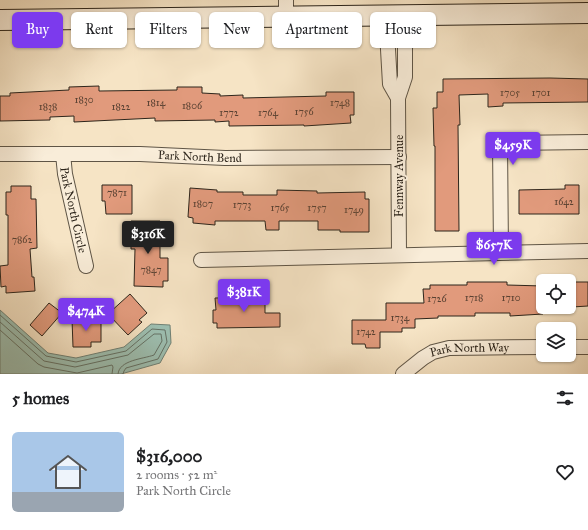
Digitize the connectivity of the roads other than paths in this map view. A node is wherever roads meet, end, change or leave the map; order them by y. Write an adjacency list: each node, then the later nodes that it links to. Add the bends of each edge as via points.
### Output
1 (286, 8): 3 (main road); 5 (main road)
2 (588, 13): 4 (main road)
3 (370, 14)
4 (436, 15)
5 (0, 20)
6 (401, 48): 10 (street, Fennway Avenue, via 405,77 398,98)
7 (588, 142): 12 (street, via 500,143)
8 (0, 154): 9 (street, Park North Bend)
9 (63, 154): 10 (street, Park North Bend, via 224,158); 15 (street, Park North Circle, via 65,174)
10 (399, 157): 13 (street, Fennway Avenue)
11 (588, 251): 12 (street)
12 (501, 252): 13 (street)
13 (399, 255): 14 (street)
14 (200, 260)
15 (86, 266)
16 (536, 347): 19 (street, Park North Way, via 449,348 433,352)
17 (576, 347): 18 (street)
18 (588, 347)
19 (403, 374)

